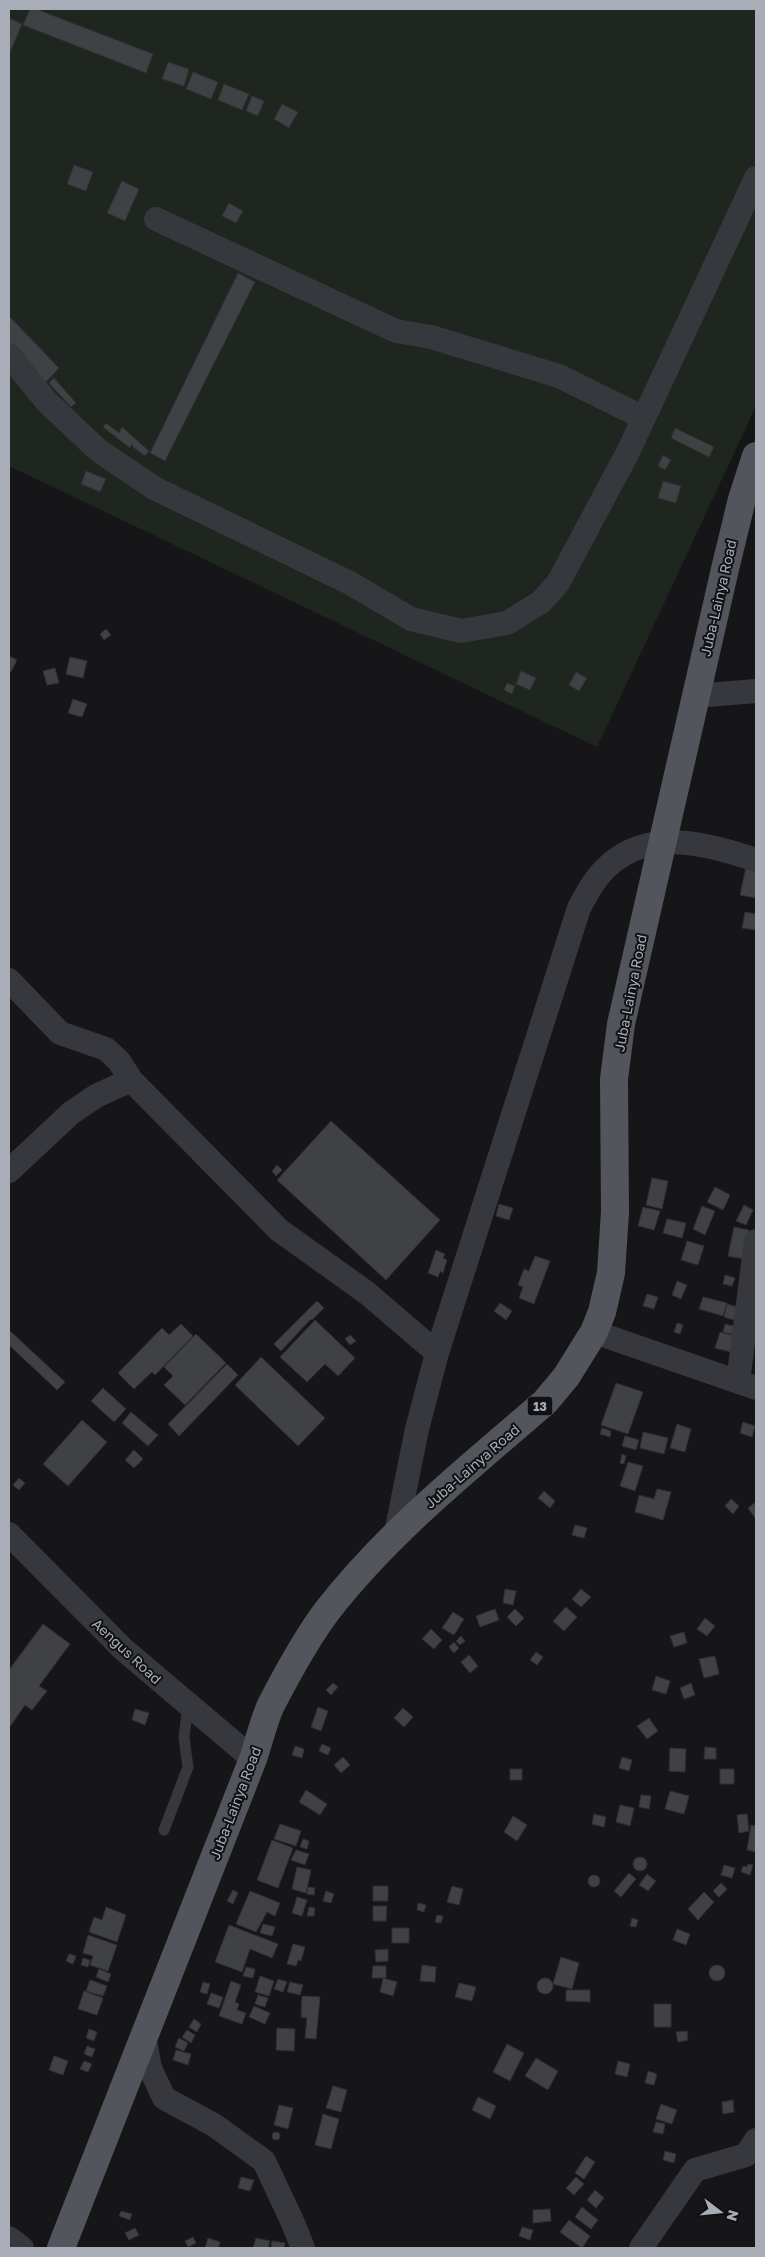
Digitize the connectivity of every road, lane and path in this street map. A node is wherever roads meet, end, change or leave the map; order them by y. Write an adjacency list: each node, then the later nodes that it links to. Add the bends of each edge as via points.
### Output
1 (756, 178): 4 (street)
2 (156, 219): 4 (street, via 396,331 431,337 559,376)
3 (9, 355): 4 (street, via 47,402 98,450 154,488 350,583 411,619 461,631 507,623 541,602 558,583)
4 (644, 418)
5 (756, 456): 7 (main road, Juba-Lainya Road / 13, via 740,508)
6 (756, 691): 7 (street)
7 (695, 696): 8 (main road, Juba-Lainya Road / 13)
8 (661, 843): 9 (street, via 694,843); 14 (main road, Juba-Lainya Road / 13, via 620,1024 614,1079 615,1212 611,1273); 15 (street, via 620,856 591,886 580,908)
9 (756, 860)
10 (9, 980): 11 (street, via 60,1033 106,1049 119,1061)
11 (131, 1080): 12 (street, via 96,1096 71,1113); 15 (street, via 279,1230 366,1293)
12 (9, 1171)
13 (756, 1241): 16 (street)
14 (594, 1332): 16 (street); 18 (main road, Juba-Lainya Road / 13, via 566,1377 545,1402)
15 (437, 1353): 18 (street)
16 (747, 1385)
17 (9, 1534): 19 (street, Aengus Road, via 123,1649)
18 (396, 1534): 20 (main road, Juba-Lainya Road / 13, via 326,1612 271,1707)
19 (188, 1704): 20 (street, Aengus Road); 21 (lane, via 184,1738 188,1767)
20 (254, 1759): 22 (main road, Juba-Lainya Road / 13)
21 (164, 1830)
22 (144, 2036): 26 (main road, Juba-Lainya Road / 13); 27 (street, via 150,2068 164,2098 214,2125 264,2161)
23 (756, 2140): 28 (street, via 746,2155 695,2170)
24 (9, 2238): 25 (street)
25 (22, 2248)
26 (61, 2248)
27 (303, 2248)
28 (641, 2248)

